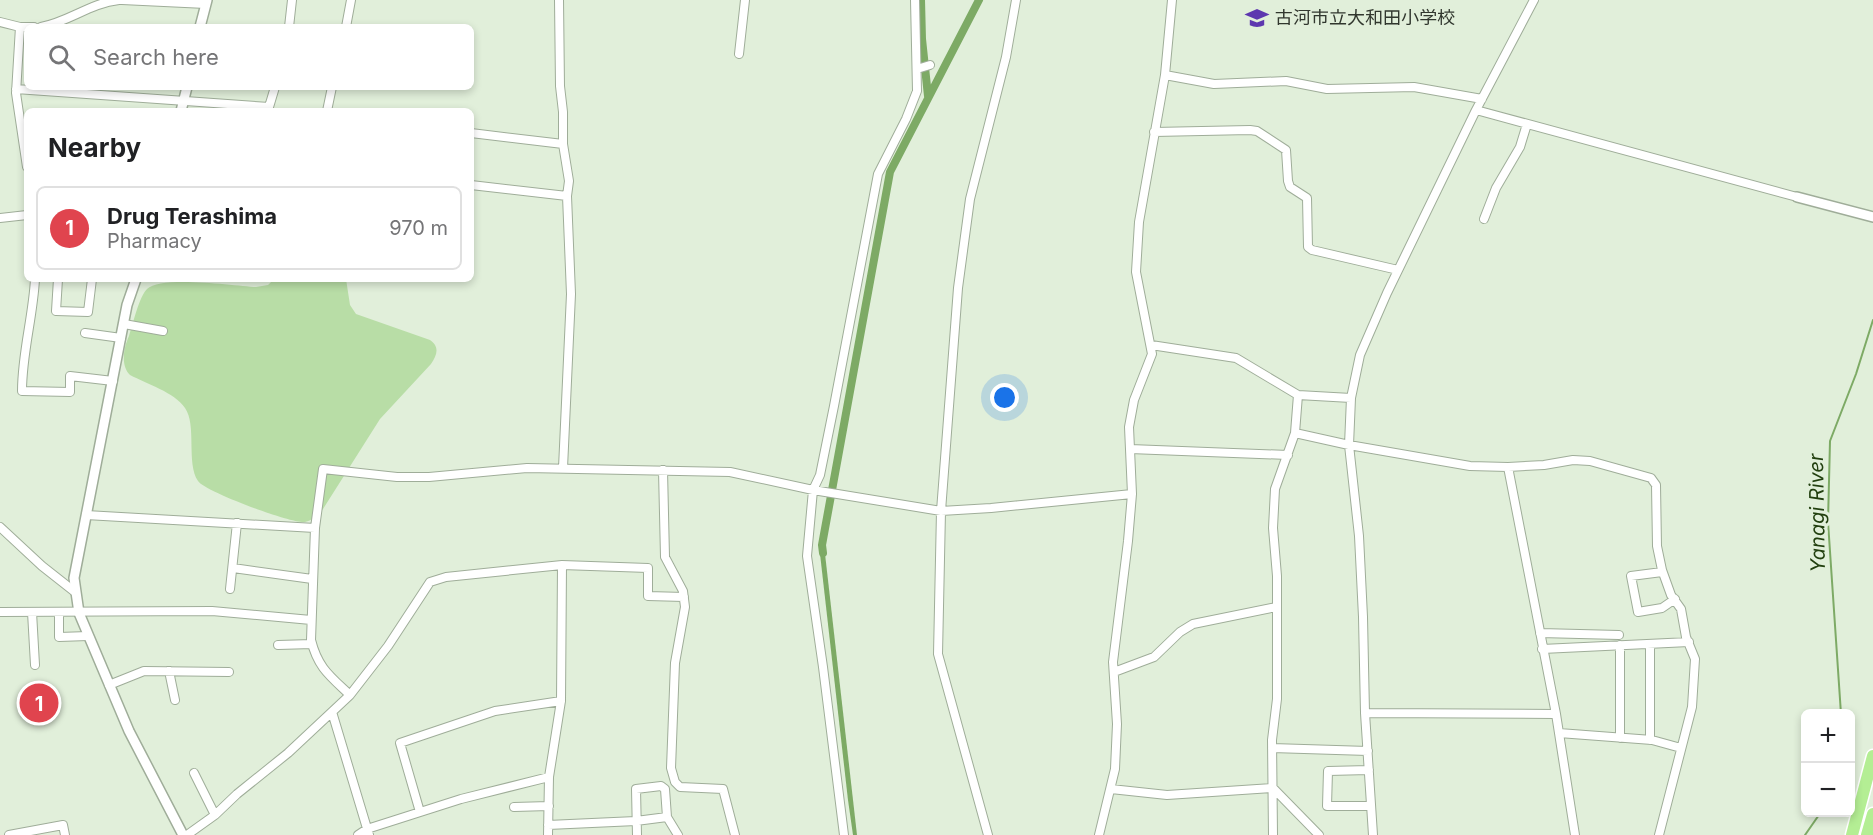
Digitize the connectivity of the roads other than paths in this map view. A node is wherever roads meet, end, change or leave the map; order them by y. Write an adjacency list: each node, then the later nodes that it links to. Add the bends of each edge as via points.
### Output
1 (121, 0): 10 (street); 12 (street, via 96,4)
2 (292, 0): 14 (street)
3 (351, 0): 15 (street)
4 (559, 0): 39 (street)
5 (745, 0): 18 (street)
6 (915, 0): 20 (street)
7 (1016, 0): 70 (street, via 1006,57 970,199 958,288)
8 (1172, 0): 21 (street)
9 (1534, 0): 28 (street)
10 (206, 2): 13 (street)
11 (0, 22): 16 (street)
12 (52, 24)
13 (201, 24)
14 (289, 24)
15 (347, 24)
16 (20, 27): 17 (street); 22 (street)
17 (24, 27)
18 (739, 54)
19 (930, 65): 20 (street)
20 (917, 69): 68 (street, via 917,91 878,174 820,475)
21 (1165, 75): 28 (street, via 1214,84 1286,81 1326,89 1414,87); 37 (street)
22 (16, 89): 23 (street); 40 (street)
23 (24, 90)
24 (30, 90): 29 (street)
25 (186, 90): 29 (street)
26 (274, 90): 33 (street)
27 (331, 90): 34 (street)
28 (1482, 99): 35 (street)
29 (184, 101): 30 (street); 31 (street)
30 (220, 107): 32 (street)
31 (182, 108)
32 (246, 108)
33 (272, 108)
34 (328, 108)
35 (1476, 110): 36 (street); 48 (street)
36 (1527, 124): 43 (street); 47 (street, via 1520,147 1496,188)
37 (1154, 132): 48 (street, via 1257,131 1286,150 1290,187 1307,198 1308,247); 57 (street, via 1139,222 1136,272)
38 (474, 133): 39 (street)
39 (563, 144): 42 (street, via 569,181)
40 (24, 146)
41 (474, 185): 42 (street)
42 (567, 196): 66 (street, via 571,294)
43 (1797, 197): 45 (street)
44 (24, 215): 46 (street)
45 (1873, 217)
46 (0, 218)
47 (1484, 219)
48 (1398, 270): 60 (street, via 1360,355)
49 (35, 282): 58 (street, via 22,391 70,392 70,376)
50 (58, 282): 51 (street, via 56,311 88,312)
51 (92, 282)
52 (135, 282): 53 (street)
53 (124, 324): 54 (street); 56 (street)
54 (163, 331)
55 (85, 333): 56 (street)
56 (121, 338): 58 (street)
57 (1151, 345): 59 (street, via 1236,358); 63 (street, via 1151,360 1134,400)
58 (113, 381): 71 (street)
59 (1298, 395): 60 (street); 61 (street)
60 (1351, 398): 62 (street)
61 (1295, 434): 62 (street); 64 (street)
62 (1349, 445): 65 (street, via 1470,466); 107 (street, via 1359,536)
63 (1130, 449): 64 (street); 69 (street)
64 (1288, 455): 83 (street, via 1275,489)
65 (1508, 467): 77 (street, via 1581,459 1651,478 1656,485 1657,546); 89 (street)
66 (563, 468): 67 (street); 74 (street, via 429,477 323,469)
67 (663, 471): 68 (street, via 730,472); 81 (street, via 665,557)
68 (813, 490): 70 (street); 139 (street, via 807,556)
69 (1132, 494): 70 (street); 101 (street)
70 (941, 511): 140 (street, via 938,654)
71 (86, 515): 72 (street); 80 (street)
72 (237, 523): 74 (street); 76 (street)
73 (0, 527): 80 (street)
74 (315, 528): 78 (street)
75 (562, 565): 81 (street, via 648,568 648,596); 103 (street, via 430,582); 105 (street)
76 (233, 568): 78 (street); 79 (street)
77 (1662, 572): 82 (street); 82 (street, via 1631,576 1638,612 1662,608)
78 (312, 579): 88 (street)
79 (230, 589)
80 (75, 592): 87 (street)
81 (684, 597): 138 (street, via 675,663 671,768 680,787 723,789)
82 (1675, 599): 92 (street)
83 (1276, 606): 101 (street, via 1193,624 1154,657); 112 (street)
84 (0, 612): 85 (street)
85 (32, 612): 86 (street); 98 (street)
86 (59, 612): 87 (street); 91 (street, via 59,637)
87 (79, 613): 88 (street, via 212,611); 91 (street)
88 (310, 620): 93 (street)
89 (1539, 633): 90 (street); 97 (street)
90 (1619, 634)
91 (88, 636): 102 (street)
92 (1689, 642): 94 (street); 113 (street, via 1695,659 1692,707)
93 (312, 644): 95 (street); 103 (street, via 324,670)
94 (1650, 644): 96 (street); 111 (street)
95 (278, 645)
96 (1620, 645): 97 (street); 110 (street)
97 (1542, 649): 108 (street)
98 (35, 665)
99 (169, 671): 100 (street); 102 (street, via 144,671); 104 (street)
100 (229, 672)
101 (1114, 672): 120 (street, via 1117,724)
102 (109, 685): 133 (street, via 147,767)
103 (350, 695): 106 (street)
104 (175, 700)
105 (561, 701): 118 (street); 124 (street, via 495,711 400,743)
106 (332, 712): 126 (street); 130 (street)
107 (1365, 713): 108 (street); 114 (street)
108 (1556, 714): 109 (street)
109 (1559, 733): 110 (street); 145 (street)
110 (1620, 738): 111 (street)
111 (1650, 740): 113 (street)
112 (1272, 748): 114 (street); 119 (street)
113 (1681, 748): 146 (street)
114 (1368, 751): 116 (street)
115 (1873, 756): 147 (highway)
116 (1369, 770): 122 (street); 122 (street, via 1328,771 1327,806)
117 (194, 773): 126 (street)
118 (549, 777): 121 (street); 124 (street)
119 (1273, 788): 120 (street, via 1167,795); 142 (street); 143 (street)
120 (1111, 789): 141 (street)
121 (549, 806): 123 (street); 129 (street)
122 (1371, 806): 144 (street)
123 (514, 807)
124 (420, 812): 130 (street)
125 (1873, 814): 148 (highway)
126 (215, 815): 133 (street)
127 (667, 817): 128 (street); 128 (street, via 665,789 636,789); 137 (street)
128 (636, 821): 129 (street); 136 (street)
129 (548, 825): 135 (street)
130 (368, 832): 134 (street)
131 (9, 835): 132 (street, via 63,825)
132 (65, 835)
133 (185, 835)
134 (358, 835)
135 (548, 835)
136 (637, 835)
137 (678, 835)
138 (735, 835)
139 (844, 835)
140 (988, 835)
141 (1099, 835)
142 (1273, 835)
143 (1319, 835)
144 (1373, 835)
145 (1575, 835)
146 (1659, 835)
147 (1852, 835)
148 (1867, 835)

